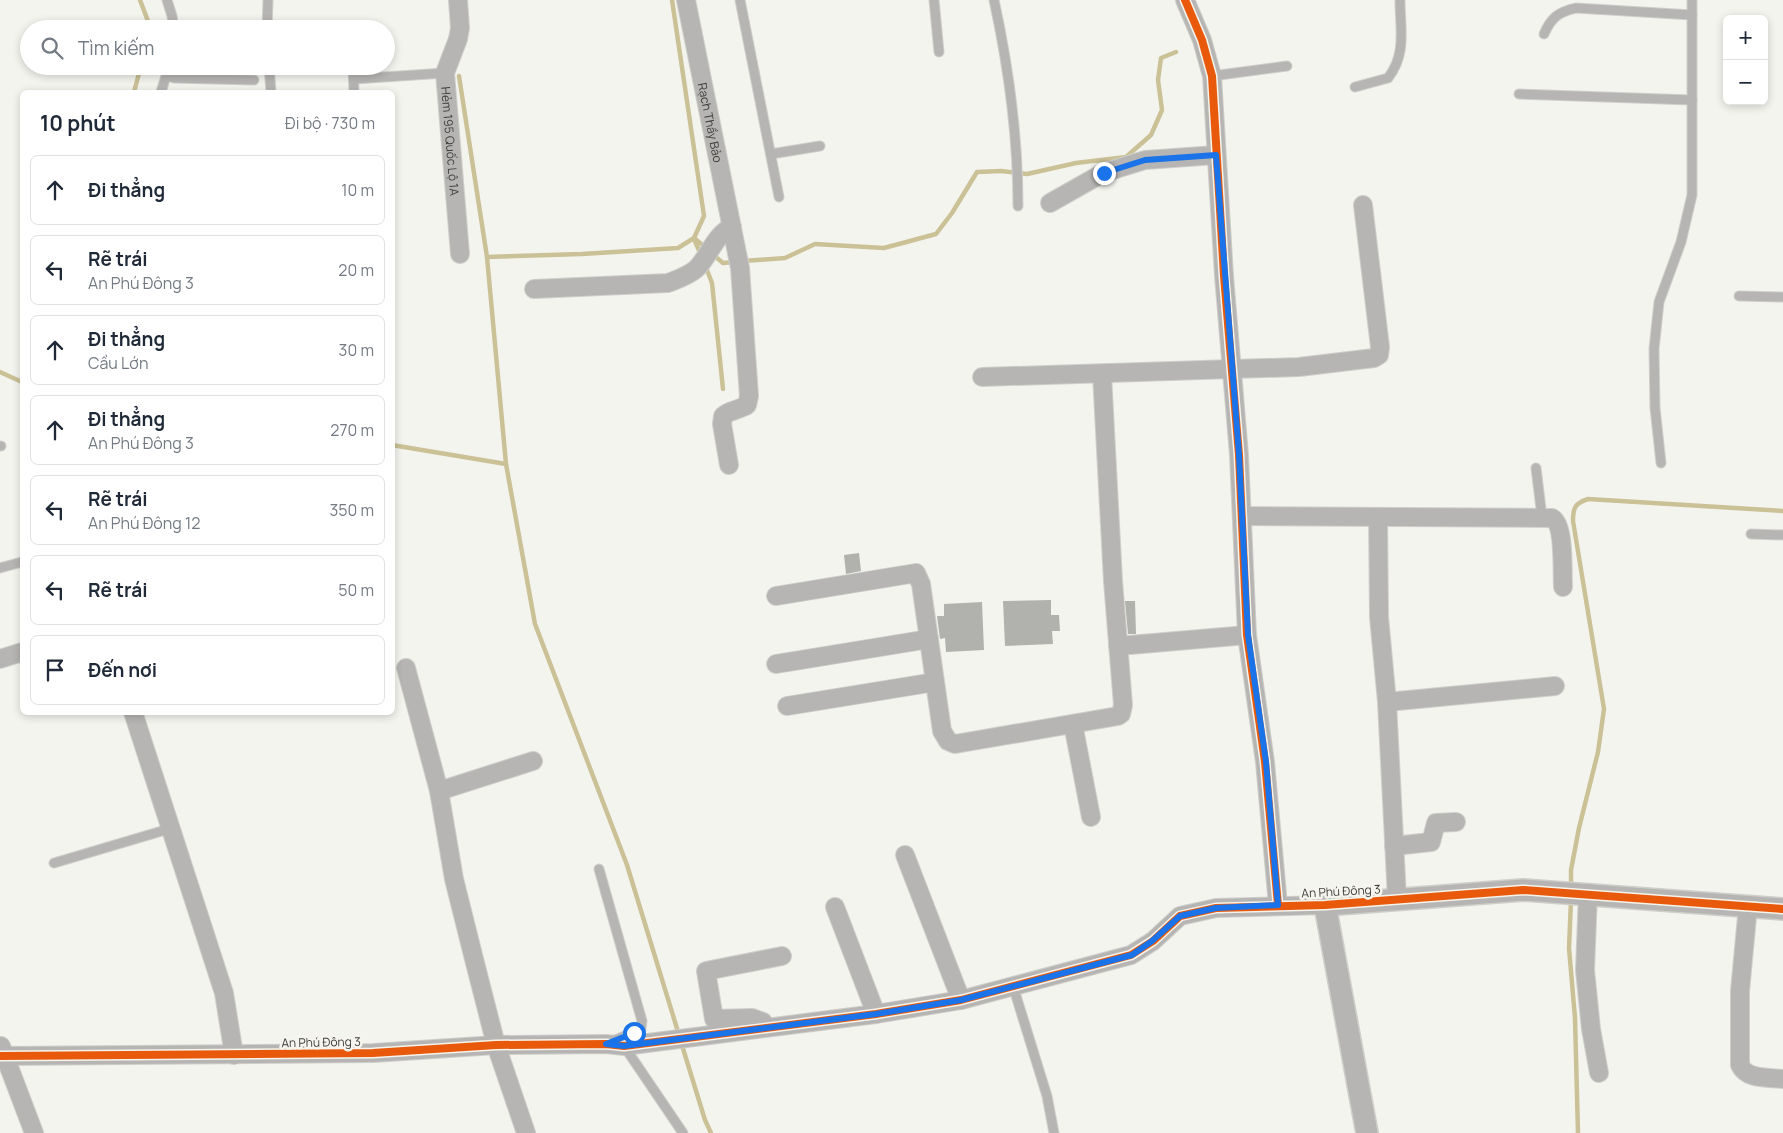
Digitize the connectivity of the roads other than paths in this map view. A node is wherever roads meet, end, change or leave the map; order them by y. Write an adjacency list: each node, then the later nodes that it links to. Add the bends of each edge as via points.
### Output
1 (167, 0): 12 (lane)
2 (268, 0): 13 (lane)
3 (458, 0): 17 (street, Hẻm 195 Quốc Lộ 1A, via 460,28)
4 (686, 0): 38 (street, Rạch Thầy Bảo)
5 (740, 0): 32 (lane)
6 (934, 0): 15 (lane)
7 (994, 0): 37 (lane, via 1013,98)
8 (1185, 0): 22 (street, via 1202,40)
9 (1400, 0): 25 (lane, via 1402,45 1398,62 1388,78)
10 (1692, 0): 11 (lane)
11 (1692, 15): 14 (lane, via 1576,8 1560,12 1549,22); 30 (lane)
12 (173, 20)
13 (267, 20)
14 (1544, 34)
15 (939, 52)
16 (1288, 66): 22 (lane)
17 (445, 73): 23 (lane); 39 (street, Hẻm 195 Quốc Lộ 1A)
18 (166, 75): 26 (lane)
19 (171, 75): 24 (lane, via 174,78)
20 (270, 75): 27 (lane)
21 (354, 75): 23 (lane)
22 (1212, 76): 33 (street)
23 (354, 79): 28 (lane)
24 (254, 80)
25 (1355, 87)
26 (161, 90)
27 (271, 90)
28 (354, 90)
29 (1519, 94): 30 (lane)
30 (1692, 100): 46 (lane, via 1692,195 1681,242 1659,302 1654,348)
31 (820, 146): 32 (lane)
32 (771, 154): 34 (lane)
33 (1216, 155): 35 (street, via 1145,160 1104,173); 43 (street)
34 (779, 197)
35 (1050, 203)
36 (1362, 205): 43 (street, via 1379,355 1299,368)
37 (1018, 206)
38 (734, 236): 40 (street, via 723,233 698,267 668,283); 47 (street, Rạch Thầy Bảo, via 740,268 749,396 747,405 723,416)
39 (460, 254)
40 (534, 289)
41 (1739, 296): 42 (lane)
42 (1783, 297)
43 (1231, 370): 44 (street); 49 (street)
44 (1102, 374): 45 (street); 60 (street)
45 (982, 377)
46 (1661, 462)
47 (729, 465)
48 (1536, 468): 51 (lane)
49 (1242, 516): 50 (street); 58 (street)
50 (1378, 517): 51 (street); 67 (street, via 1379,617)
51 (1542, 517): 56 (street, via 1552,518 1559,525)
52 (1751, 534): 53 (lane)
53 (1783, 535)
54 (20, 563): 55 (lane)
55 (0, 568)
56 (1563, 587)
57 (776, 596): 59 (street, via 916,573 921,584)
58 (1248, 635): 60 (street); 82 (street, via 1266,762)
59 (929, 639): 63 (street); 65 (street)
60 (1118, 646): 70 (street, via 1121,714)
61 (20, 653): 62 (street)
62 (0, 659)
63 (776, 664)
64 (406, 668): 72 (street)
65 (935, 682): 68 (street); 70 (street, via 942,731 948,741 955,744)
66 (1555, 686): 67 (street)
67 (1387, 702): 76 (street)
68 (787, 706)
69 (134, 715): 75 (street)
70 (1073, 724): 73 (street)
71 (533, 761): 72 (street)
72 (439, 791): 93 (street, via 454,879)
73 (1091, 817)
74 (1456, 822): 76 (street, via 1436,823 1432,842)
75 (172, 828): 78 (lane); 96 (street, via 224,993)
76 (1394, 846): 81 (street)
77 (905, 855): 89 (street)
78 (54, 863)
79 (599, 869): 92 (lane, via 642,1021 641,1029)
80 (1577, 892): 81 (street, An Phú Đông 3, via 1523,890); 84 (street, An Phú Đông 3); 97 (street, via 1591,1029)
81 (1397, 899): 83 (street, An Phú Đông 3)
82 (1278, 905): 83 (street, An Phú Đông 3); 88 (street, An Phú Đông 3, via 1216,908 1180,916 1132,955)
83 (1325, 906): 103 (street)
84 (1748, 906): 86 (street, An Phú Đông 3); 98 (street, via 1740,991 1740,1066 1751,1076)
85 (835, 907): 90 (street)
86 (1783, 909)
87 (782, 956): 91 (street, via 706,971 705,976 714,1019 752,1018)
88 (1013, 986): 89 (street, An Phú Đông 3); 102 (lane, via 1042,1078)
89 (961, 1000): 90 (street, An Phú Đông 3)
90 (876, 1014): 91 (street, An Phú Đông 3)
91 (772, 1027): 94 (street, An Phú Đông 3)
92 (606, 1044): 93 (street, An Phú Đông 3); 94 (street, An Phú Đông 3)
93 (496, 1045): 96 (street, An Phú Đông 3, via 374,1053); 100 (street)
94 (624, 1046): 101 (lane)
95 (1, 1051): 96 (street, An Phú Đông 3); 99 (street)
96 (234, 1055)
97 (1599, 1073)
98 (1783, 1079)
99 (34, 1133)
100 (526, 1133)
101 (683, 1133)
102 (1054, 1133)
103 (1368, 1133)

